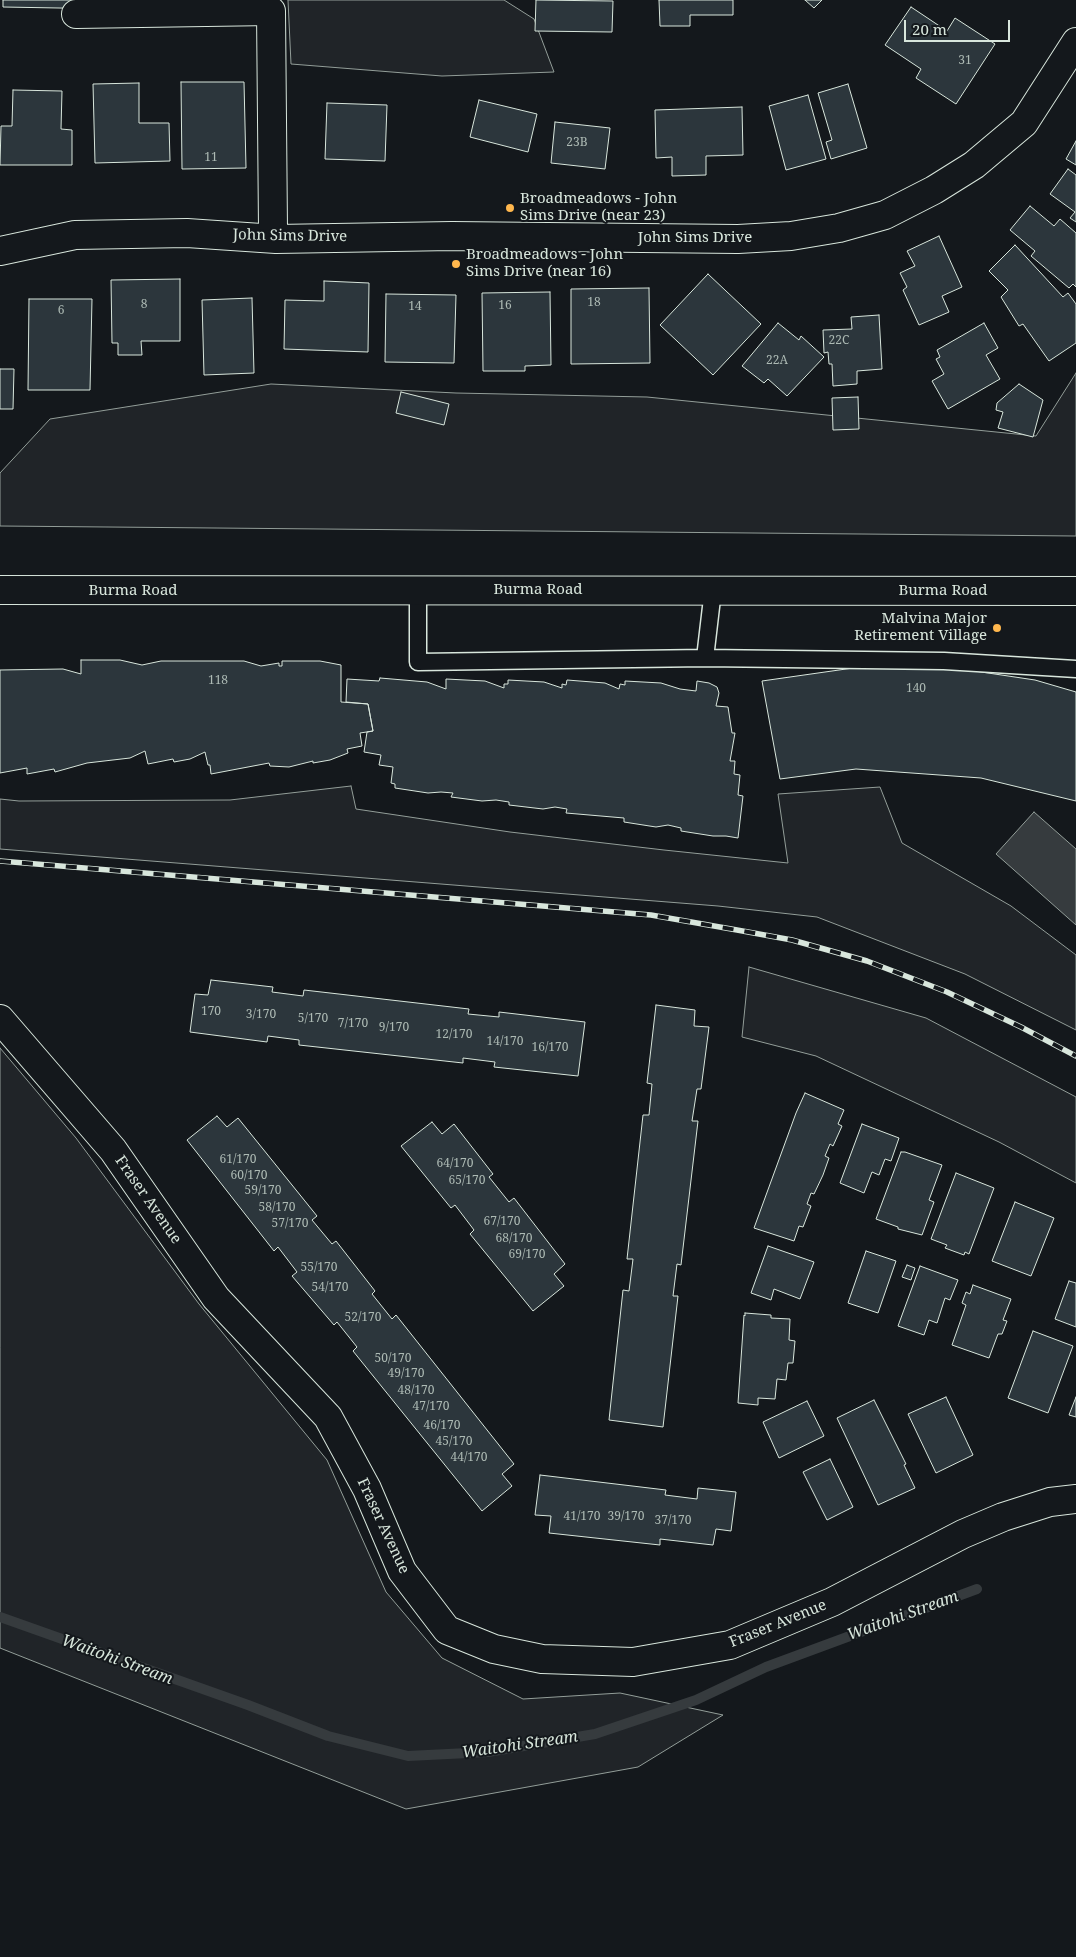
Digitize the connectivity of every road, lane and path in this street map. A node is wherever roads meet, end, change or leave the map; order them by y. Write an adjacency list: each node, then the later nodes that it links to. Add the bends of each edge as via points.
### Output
1 (76, 14): 3 (street, via 271,11 273,229)
2 (1073, 51): 3 (street, John Sims Drive, via 1024,123 974,165 885,215 839,228 791,236 738,239 452,236)
3 (276, 239): 4 (street, John Sims Drive, via 187,233 75,235)
4 (0, 251)
5 (0, 590): 6 (street, Burma Road)
6 (418, 590): 7 (street, Burma Road); 9 (lane, via 418,662)
7 (713, 590): 8 (street, Burma Road); 9 (lane)
8 (1076, 591)
9 (705, 658): 10 (lane, via 944,661)
10 (1076, 669)
11 (0, 1018): 12 (street, Fraser Avenue, via 113,1150 216,1298 328,1418 367,1489 402,1571 447,1630 494,1649 542,1659 633,1662 730,1645 832,1602 995,1520 1050,1502)
12 (1076, 1499)

